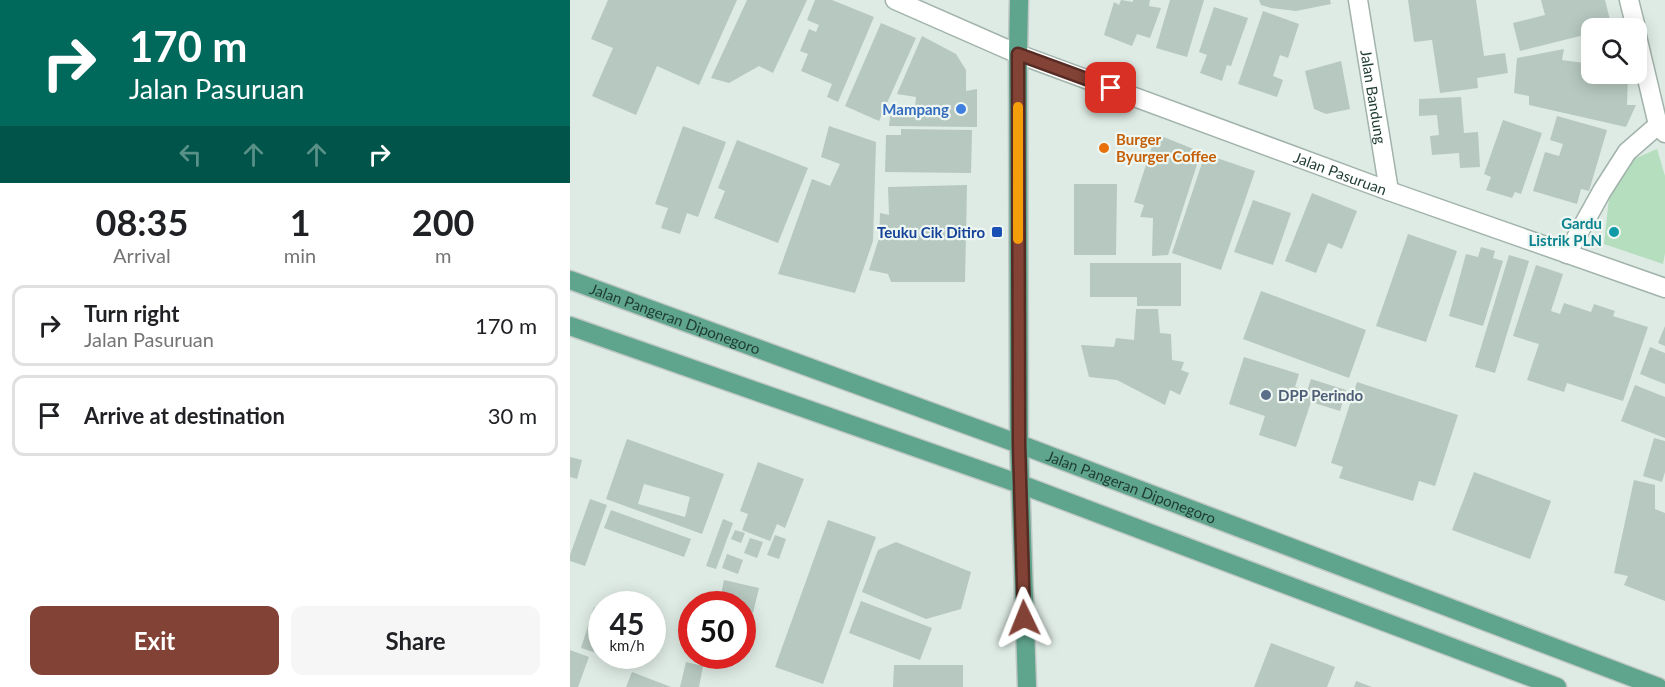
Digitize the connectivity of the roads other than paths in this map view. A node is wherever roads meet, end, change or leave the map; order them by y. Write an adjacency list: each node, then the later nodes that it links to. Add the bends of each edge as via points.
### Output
1 (895, 0): 6 (street, Jalan Pasuruan)
2 (1019, 0): 6 (main road)
3 (1358, 0): 9 (street, Jalan Bandung)
4 (1629, 0): 5 (street)
5 (1633, 18)
6 (1018, 54): 9 (street, Jalan Pasuruan); 14 (main road)
7 (1647, 72): 8 (street)
8 (1662, 129): 10 (street, via 1627,152)
9 (1389, 191): 10 (street, Jalan Pasuruan)
10 (1567, 254): 12 (street, Jalan Pasuruan)
11 (570, 280): 14 (main road, Jalan Pangeran Diponegoro)
12 (1664, 282)
13 (570, 326): 15 (main road)
14 (1019, 444): 15 (main road); 16 (main road, Jalan Pangeran Diponegoro)
15 (1020, 484): 17 (main road); 18 (main road)
16 (1641, 683): 19 (main road, Jalan Pangeran Diponegoro)
17 (1027, 687)
18 (1557, 687)
19 (1658, 687)

